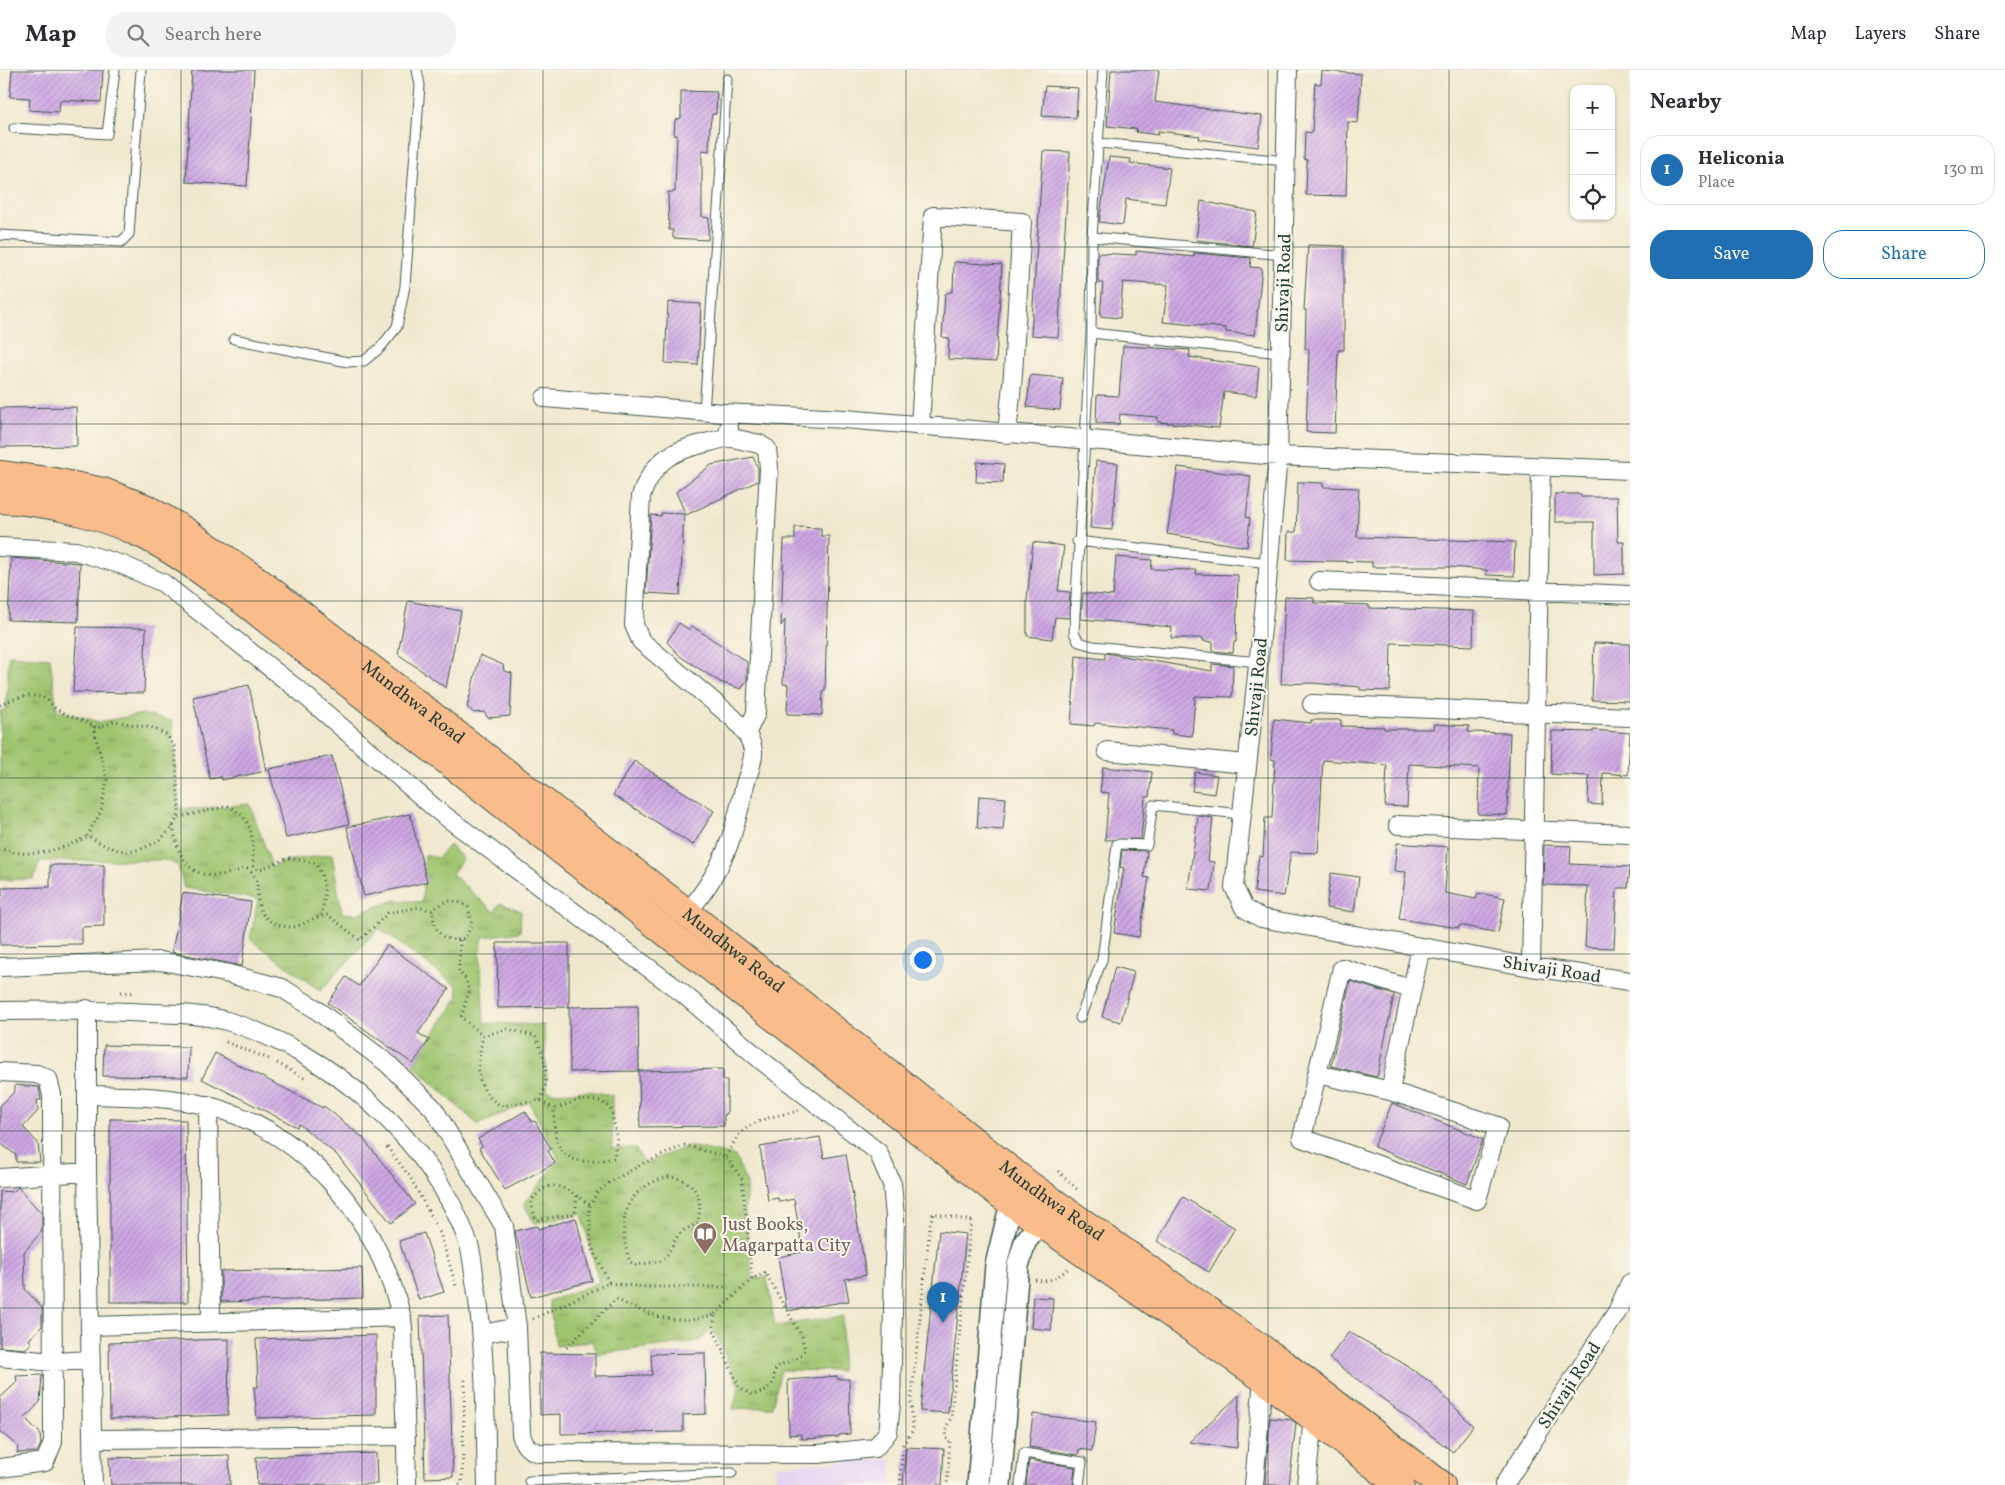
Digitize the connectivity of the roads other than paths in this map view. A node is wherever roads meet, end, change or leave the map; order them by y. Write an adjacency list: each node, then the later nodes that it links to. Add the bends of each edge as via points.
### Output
1 (115, 70): 7 (lane, via 107,134)
2 (141, 70): 10 (lane, via 129,234 121,242)
3 (417, 70): 14 (lane, via 420,86 405,286 397,327 364,361 348,362)
4 (1103, 70): 8 (lane)
5 (1288, 70): 9 (street, Shivaji Road)
6 (727, 78): 17 (lane)
7 (14, 128)
8 (1099, 143): 9 (lane); 11 (lane)
9 (1286, 161): 12 (street, Shivaji Road)
10 (0, 235)
11 (1092, 237): 12 (lane); 13 (lane)
12 (1284, 255): 15 (street, Shivaji Road)
13 (1091, 333): 15 (lane); 22 (lane)
14 (234, 339)
15 (1280, 353): 23 (street, Shivaji Road)
16 (546, 398): 17 (street)
17 (704, 412): 18 (street)
18 (730, 414): 19 (street); 21 (street)
19 (920, 426): 20 (street); 20 (street, via 933,216 1022,222)
20 (1007, 434): 22 (street)
21 (728, 437): 38 (street, via 767,449 769,468 756,713); 38 (street, via 668,455 648,478 641,496 634,625 641,641)
22 (1086, 440): 23 (street); 28 (lane)
23 (1278, 456): 24 (street); 30 (street, Shivaji Road)
24 (1541, 467): 25 (street); 32 (street)
25 (1630, 470)
26 (0, 475): 41 (highway, Mundhwa Road, via 103,492 145,508 183,530 259,582)
27 (0, 499): 42 (highway, Mundhwa Road, via 96,516 134,530 170,550 245,602)
28 (1077, 542): 30 (lane); 34 (lane, via 1074,633 1079,642)
29 (0, 547): 70 (street, via 76,551 123,565 163,583 293,686 437,810 682,992 878,1152 892,1184 895,1217 891,1404 888,1432 875,1448 818,1454 748,1455 531,1451 523,1444 521,1434)
30 (1269, 563): 34 (street, Shivaji Road)
31 (1319, 581): 32 (street)
32 (1538, 591): 33 (street); 36 (street)
33 (1630, 595)
34 (1258, 662): 40 (street, Shivaji Road)
35 (1312, 704): 36 (street)
36 (1536, 714): 37 (street); 45 (street)
37 (1630, 717)
38 (747, 732): 47 (street, via 753,752 737,824 711,883)
39 (1107, 751): 40 (street)
40 (1247, 764): 43 (street, Shivaji Road)
41 (531, 793): 42 (highway); 47 (highway, Mundhwa Road)
42 (515, 814): 64 (highway, Mundhwa Road)
43 (1242, 814): 48 (street, Shivaji Road, via 1234,887 1244,908 1261,918); 55 (lane, via 1153,805 1147,845 1117,844 1102,960)
44 (1398, 825): 45 (street)
45 (1534, 830): 46 (street); 50 (street)
46 (1630, 834)
47 (687, 913): 64 (highway, Mundhwa Road)
48 (1421, 947): 50 (street, Shivaji Road); 52 (street)
49 (0, 967): 70 (street, via 162,961 282,988 314,1008 387,1063 433,1108 504,1226)
50 (1531, 967): 51 (street, Shivaji Road)
51 (1630, 981)
52 (1411, 989): 57 (street, via 1342,968); 58 (street)
53 (87, 1009): 54 (street); 59 (street); 71 (street, via 191,1015 226,1021 274,1039 366,1097 417,1153 445,1190 469,1243)
54 (0, 1010)
55 (1080, 1018)
56 (0, 1072): 62 (street, via 37,1074 48,1079 52,1095)
57 (1318, 1074): 58 (street); 58 (street, via 1302,1138 1477,1200 1498,1126)
58 (1390, 1091)
59 (88, 1095): 60 (street, via 148,1097); 61 (street)
60 (208, 1106): 67 (street, via 259,1125 301,1154 339,1189 368,1228); 68 (street)
61 (87, 1172): 62 (street); 69 (street)
62 (52, 1174): 63 (street); 74 (street)
63 (0, 1178)
64 (1018, 1193): 65 (highway, Mundhwa Road); 85 (street, via 996,1265)
65 (1047, 1214): 75 (highway, Mundhwa Road); 86 (street, via 1025,1242 1018,1266); 92 (highway, Mundhwa Road, via 1283,1364)
66 (1630, 1283): 93 (street, Shivaji Road, via 1617,1312)
67 (402, 1317): 68 (street); 77 (street)
68 (211, 1322): 69 (street)
69 (91, 1326): 73 (street)
70 (518, 1327): 71 (street)
71 (483, 1334): 84 (street)
72 (0, 1357): 74 (street)
73 (91, 1360): 74 (street); 78 (street)
74 (53, 1362): 79 (street, via 53,1442 46,1462)
75 (1263, 1378): 76 (highway, Mundhwa Road); 89 (street)
76 (1313, 1418): 90 (street); 91 (highway, Mundhwa Road)
77 (406, 1436): 78 (street); 83 (street)
78 (92, 1439): 82 (street)
79 (0, 1468)
80 (732, 1473): 81 (lane)
81 (529, 1481)
82 (93, 1485)
83 (406, 1485)
84 (487, 1485)
85 (978, 1485)
86 (1000, 1485)
87 (1020, 1485): 88 (lane, via 1024,1453 1082,1462)
88 (1079, 1485)
89 (1254, 1485)
90 (1306, 1485)
91 (1400, 1485)
92 (1440, 1485)
93 (1504, 1485)

